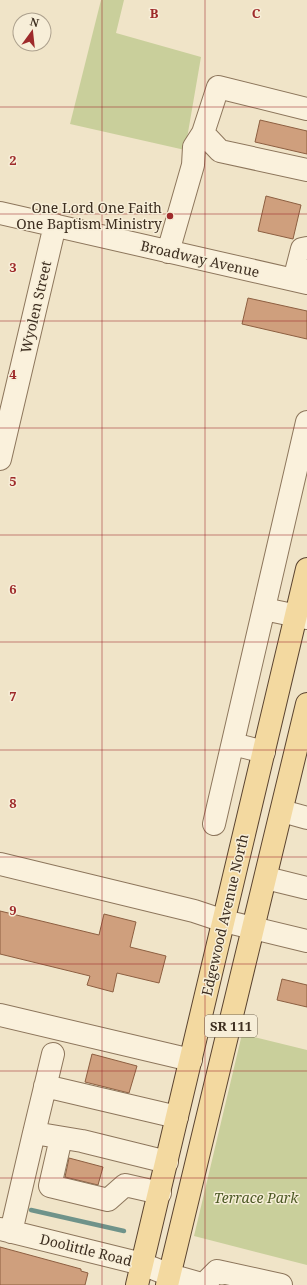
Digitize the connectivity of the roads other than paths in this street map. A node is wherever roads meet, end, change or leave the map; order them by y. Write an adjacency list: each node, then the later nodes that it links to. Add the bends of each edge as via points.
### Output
1 (307, 110): 2 (street, via 218,87)
2 (203, 133): 3 (street); 4 (street, via 194,147)
3 (220, 151): 4 (street); 5 (street)
4 (194, 165): 9 (street)
5 (307, 170)
6 (0, 213): 7 (street, Broadway Avenue)
7 (55, 225): 9 (street, Broadway Avenue); 11 (street, Wyolen Street)
8 (307, 248): 10 (street, via 302,249)
9 (168, 252): 10 (street, Broadway Avenue)
10 (300, 282)
11 (7, 405): 13 (street, Wyolen Street)
12 (307, 422): 14 (street)
13 (0, 459)
14 (302, 470): 16 (street)
15 (307, 569): 17 (main road, Edgewood Avenue North / SR 111)
16 (264, 609): 17 (street); 19 (street)
17 (301, 617): 20 (main road, Edgewood Avenue North / SR 111)
18 (307, 704): 21 (main road, SR 111)
19 (233, 744): 20 (street); 23 (street)
20 (264, 752): 27 (main road, Edgewood Avenue North / SR 111)
21 (282, 812): 22 (street); 25 (main road, SR 111)
22 (307, 818)
23 (214, 824)
24 (0, 864): 27 (street, via 194,911)
25 (266, 878): 26 (street); 28 (main road, SR 111)
26 (307, 888)
27 (224, 921): 28 (street); 32 (main road, Edgewood Avenue North / SR 111)
28 (254, 929): 29 (street); 43 (main road, SR 111)
29 (307, 941)
30 (0, 1015): 32 (street)
31 (53, 1054): 33 (street)
32 (191, 1060): 34 (main road, Edgewood Avenue North / SR 111)
33 (45, 1086): 34 (street); 35 (street)
34 (178, 1117): 38 (main road, Edgewood Avenue North / SR 111)
35 (34, 1134): 36 (street); 41 (street)
36 (61, 1138): 37 (street); 39 (street, via 50,1186 108,1200)
37 (133, 1154): 38 (street); 39 (street)
38 (167, 1162): 40 (main road, Edgewood Avenue North / SR 111)
39 (125, 1185): 40 (street)
40 (160, 1193): 42 (main road, Edgewood Avenue North / SR 111)
41 (6, 1230): 42 (street, Doolittle Road)
42 (142, 1264): 43 (street, Doolittle Road); 44 (main road, Edgewood Avenue North / SR 111)
43 (168, 1280): 45 (street, Doolittle Road)
44 (137, 1285)
45 (206, 1285): 46 (street, via 217,1271)
46 (281, 1285)

